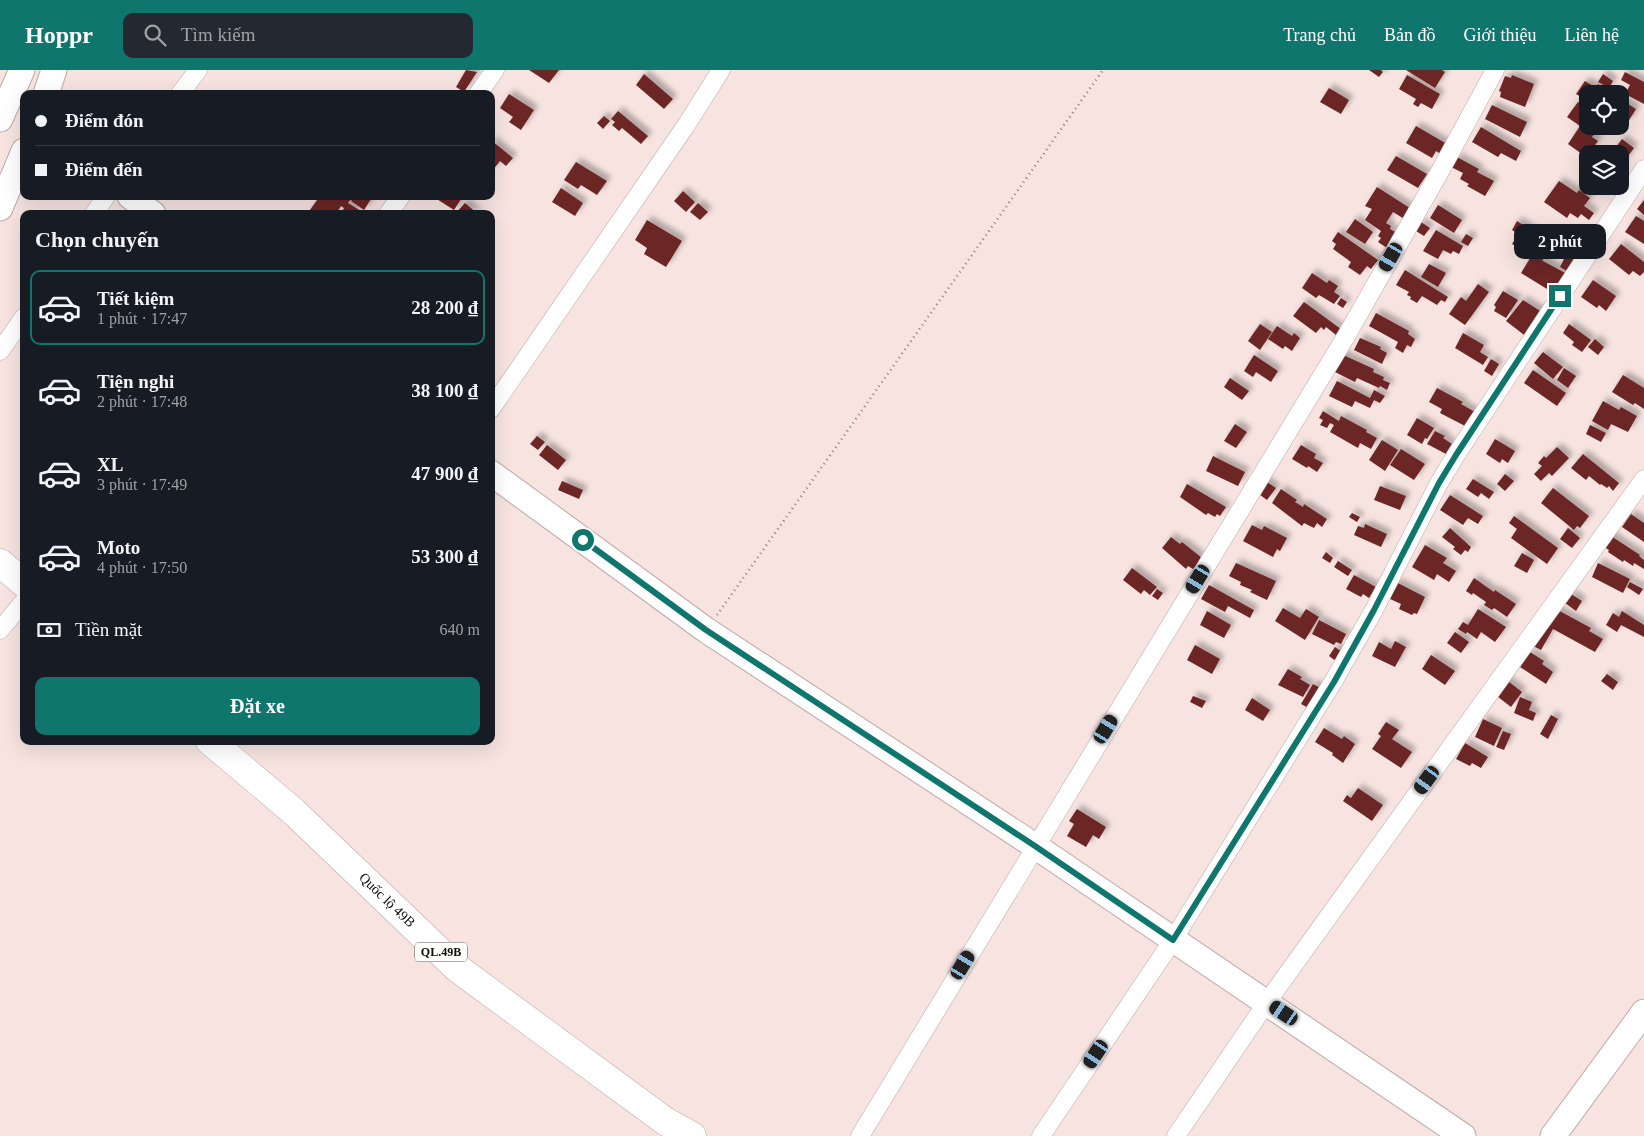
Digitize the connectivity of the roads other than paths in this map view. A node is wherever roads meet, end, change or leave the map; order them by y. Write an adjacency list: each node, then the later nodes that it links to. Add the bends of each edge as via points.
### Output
1 (22, 70): 10 (street)
2 (54, 70): 7 (street)
3 (198, 70): 8 (street)
4 (495, 70): 9 (street)
5 (721, 70): 18 (street)
6 (1494, 70): 26 (street, via 1438,176 1345,338)
7 (47, 90)
8 (183, 90)
9 (481, 90)
10 (8, 109)
11 (20, 160): 14 (street)
12 (1644, 169): 27 (street, via 1456,455 1334,682)
13 (135, 200): 15 (street)
14 (0, 208)
15 (149, 210)
16 (20, 323): 17 (street)
17 (0, 352)
18 (495, 403)
19 (495, 476): 26 (street, via 706,630)
20 (1644, 479): 28 (street)
21 (0, 563): 22 (main road)
22 (20, 580)
23 (20, 606): 24 (street)
24 (0, 630)
25 (215, 745): 30 (main road, Quốc lộ 49B / QL.49B, via 294,812 458,968 666,1121)
26 (1035, 846): 27 (street); 31 (street)
27 (1173, 940): 28 (street); 32 (street)
28 (1267, 1002): 33 (street); 34 (street)
29 (1644, 1012): 35 (street)
30 (692, 1136)
31 (860, 1136)
32 (1041, 1136)
33 (1176, 1136)
34 (1462, 1136)
35 (1553, 1136)

